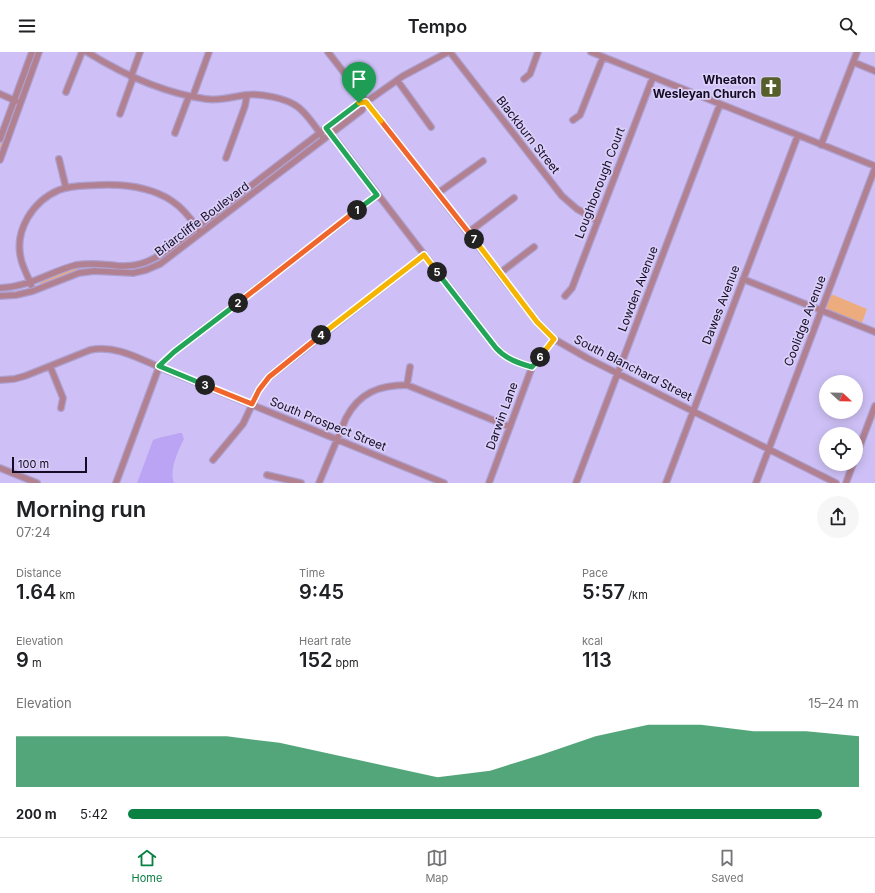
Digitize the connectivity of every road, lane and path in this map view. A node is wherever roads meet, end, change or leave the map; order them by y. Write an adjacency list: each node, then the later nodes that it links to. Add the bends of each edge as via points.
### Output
1 (32, 52): 23 (street)
2 (39, 52): 24 (street)
3 (82, 52): 19 (street)
4 (87, 52): 15 (street)
5 (140, 52): 15 (street)
6 (209, 52): 22 (street)
7 (328, 52): 25 (street, South Blanchard Street)
8 (449, 52): 18 (street, Briarcliffe Boulevard); 47 (street, Blackburn Street, via 562,196 577,209)
9 (538, 52): 17 (street, via 530,74)
10 (591, 52): 12 (street)
11 (857, 52): 13 (street)
12 (603, 57): 16 (street); 28 (street, via 580,115)
13 (853, 62): 14 (street); 37 (street)
14 (875, 71)
15 (132, 77): 22 (street); 27 (street)
16 (653, 77): 26 (street); 47 (street, Loughborough Court)
17 (524, 79)
18 (397, 80): 25 (street, Briarcliffe Boulevard); 29 (street)
19 (66, 92)
20 (0, 94): 23 (street)
21 (247, 95): 22 (street, via 220,100); 31 (street, via 271,96 294,105); 38 (street, via 246,106)
22 (191, 96): 32 (street)
23 (14, 100): 24 (street); 35 (street)
24 (21, 102): 40 (street)
25 (366, 102): 30 (street, Briarcliffe Boulevard, via 359,103); 33 (street, Briarcliffe Boulevard, via 362,110); 44 (street, South Blanchard Street)
26 (720, 104): 34 (street); 67 (street, Lowden Avenue)
27 (120, 114)
28 (573, 120)
29 (431, 127)
30 (326, 128): 31 (street, Briarcliffe Boulevard); 33 (street)
31 (320, 133): 36 (street); 48 (street, Briarcliffe Boulevard)
32 (175, 134)
33 (331, 134): 36 (street, Briarcliffe Boulevard); 45 (street)
34 (798, 135): 37 (street); 54 (street, Dawes Avenue)
35 (0, 139)
36 (324, 139): 50 (street, Briarcliffe Boulevard)
37 (821, 144): 42 (street)
38 (226, 158)
39 (59, 159): 43 (street)
40 (0, 160)
41 (483, 161): 44 (street)
42 (875, 167): 60 (street, Coolidge Avenue)
43 (66, 188): 48 (street, via 119,185 142,189 174,202); 55 (street, via 38,203 24,224 20,250)
44 (438, 193): 49 (street, South Blanchard Street)
45 (377, 195): 52 (street); 64 (street)
46 (514, 198): 49 (street)
47 (598, 221): 59 (street, Loughborough Court, via 572,288)
48 (197, 227): 50 (street); 55 (street, Briarcliffe Boulevard, via 163,254 143,264 84,264)
49 (469, 232): 53 (street, South Blanchard Street)
50 (202, 233): 57 (street, Briarcliffe Boulevard, via 167,260 152,268 133,273 79,273)
51 (534, 247): 53 (street)
52 (424, 255): 66 (street, via 500,353 510,360); 70 (street, via 275,371 263,384)
53 (500, 273): 62 (street, South Blanchard Street, via 537,322)
54 (743, 279): 60 (street); 73 (street, Dawes Avenue)
55 (30, 283): 56 (street, Briarcliffe Boulevard); 57 (street)
56 (0, 288)
57 (33, 291): 58 (street, Briarcliffe Boulevard)
58 (0, 296)
59 (565, 296)
60 (821, 311): 61 (street); 77 (street, Coolidge Avenue)
61 (875, 332)
62 (554, 339): 66 (street, Darwin Lane); 67 (street, South Blanchard Street)
63 (50, 366): 64 (street, South Prospect Street, via 90,350 105,348); 68 (street, South Prospect Street, via 25,376); 72 (street, via 63,398)
64 (159, 366): 70 (street, South Prospect Street); 83 (street)
65 (410, 367): 69 (street)
66 (532, 367): 74 (street, Darwin Lane)
67 (618, 373): 73 (street, South Blanchard Street); 88 (street, Lowden Avenue)
68 (0, 380)
69 (407, 385): 74 (street); 76 (street, via 382,387 363,397 348,414)
70 (252, 404): 76 (street, South Prospect Street); 78 (street, via 243,424)
71 (875, 406): 75 (street)
72 (61, 408)
73 (693, 411): 77 (street, South Blanchard Street); 89 (street, Dawes Avenue)
74 (510, 427): 87 (street, Darwin Lane)
75 (863, 438)
76 (337, 439): 85 (street); 86 (street, South Prospect Street)
77 (769, 449): 90 (street, Coolidge Avenue); 91 (street, South Blanchard Street)
78 (213, 460)
79 (0, 468): 82 (street)
80 (850, 471): 92 (street)
81 (267, 475): 84 (street)
82 (37, 483)
83 (116, 483)
84 (301, 483)
85 (319, 483)
86 (443, 483)
87 (489, 483)
88 (576, 483)
89 (666, 483)
90 (756, 483)
91 (836, 483)
92 (846, 483)

